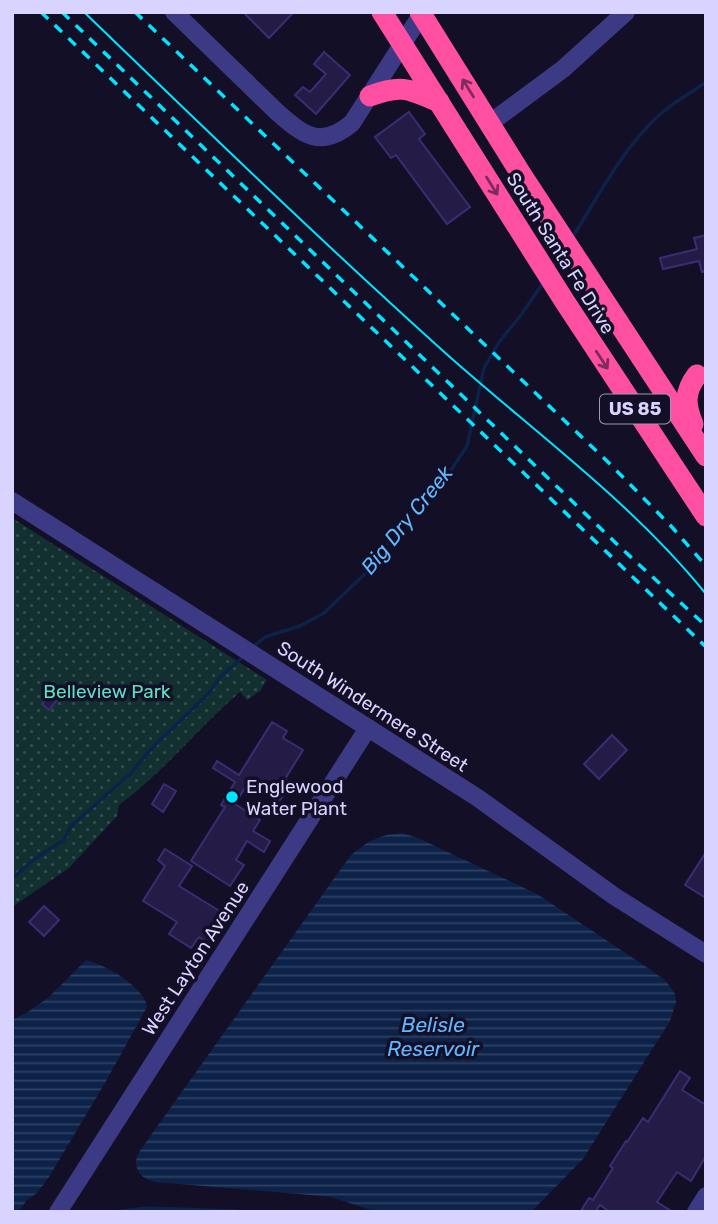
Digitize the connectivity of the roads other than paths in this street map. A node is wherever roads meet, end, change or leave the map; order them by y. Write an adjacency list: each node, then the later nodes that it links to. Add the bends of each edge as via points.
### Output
1 (174, 12): 6 (street, via 276,112 314,138 336,136 352,123)
2 (382, 12): 5 (highway, South Santa Fe Drive / US 85)
3 (626, 12): 8 (street, via 563,69)
4 (421, 13): 5 (street); 8 (highway, South Santa Fe Drive / US 85, one-way to 4)
5 (403, 45): 6 (street); 7 (highway, South Santa Fe Drive / US 85)
6 (370, 96): 7 (highway, via 391,88 409,89)
7 (439, 102): 14 (highway, South Santa Fe Drive / US 85, one-way to 14)
8 (490, 123): 9 (highway, South Santa Fe Drive / US 85)
9 (636, 350): 10 (highway, via 667,375 681,379); 11 (highway, South Santa Fe Drive / US 85)
10 (701, 371): 11 (street); 12 (highway, via 687,392 686,403)
11 (666, 395): 12 (highway, South Santa Fe Drive / US 85)
12 (706, 456)
13 (12, 502): 15 (street, South Windermere Street)
14 (706, 516)
15 (368, 728): 16 (street, South Windermere Street); 18 (street, West Layton Avenue)
16 (706, 954)
17 (706, 1196): 19 (street)
18 (58, 1212)
19 (696, 1212)

